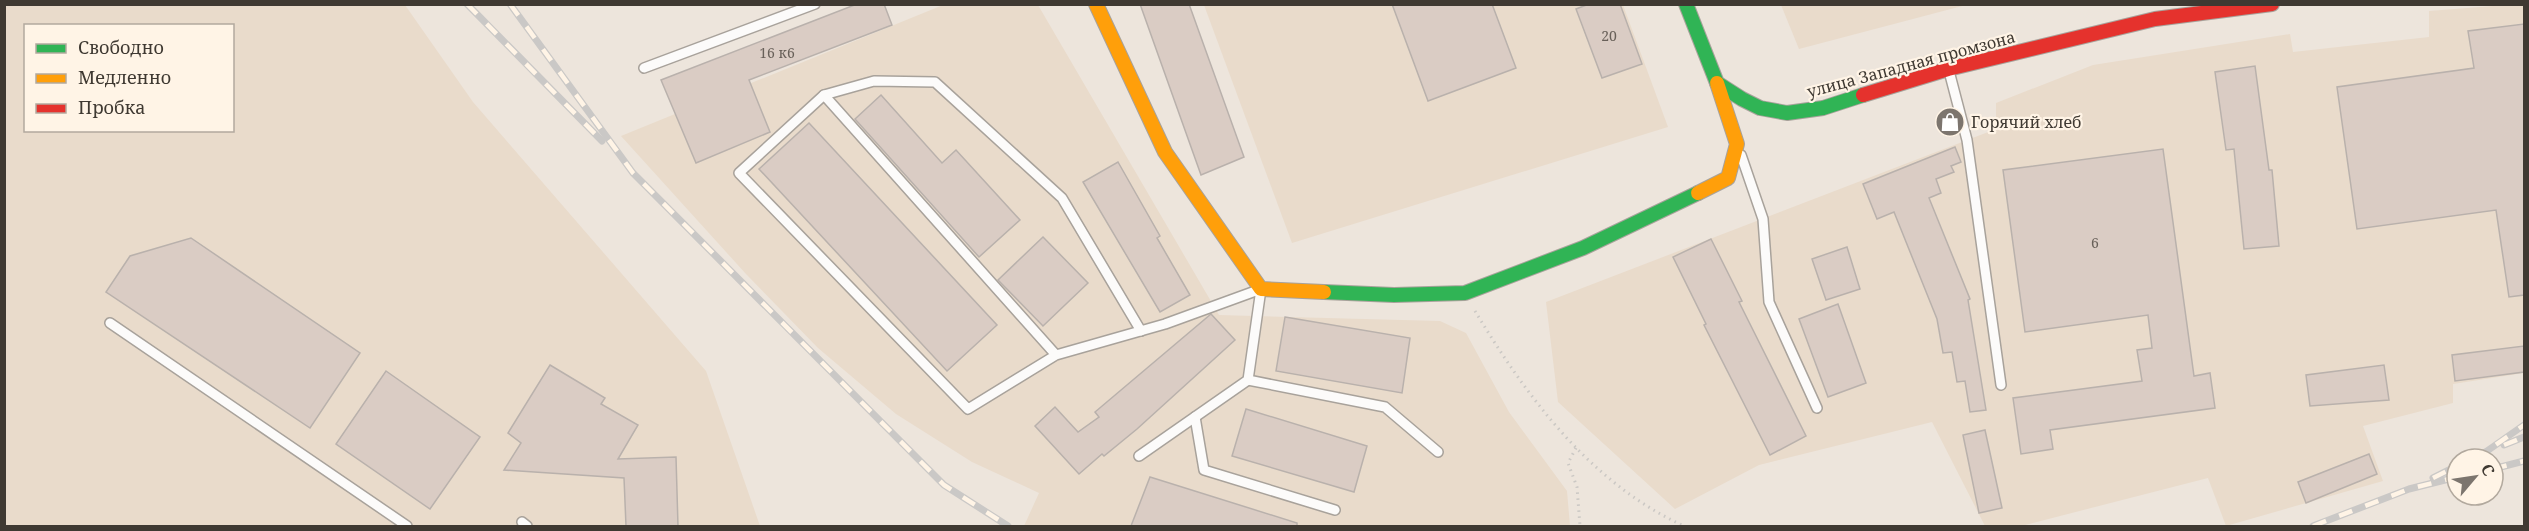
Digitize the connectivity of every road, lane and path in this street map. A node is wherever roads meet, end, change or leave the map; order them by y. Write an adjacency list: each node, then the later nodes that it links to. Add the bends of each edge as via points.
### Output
1 (815, 4): 5 (lane)
2 (1096, 4): 10 (street, via 1165,152)
3 (1686, 4): 7 (street)
4 (2272, 4): 6 (street, улица Западная промзона, via 2155,19)
5 (644, 68)
6 (1948, 69): 7 (street, улица Западная промзона, via 1823,108 1787,113 1760,108); 16 (lane, via 1967,140)
7 (1717, 83): 9 (street)
8 (824, 95): 13 (lane, via 874,81 935,82 1062,198); 14 (lane); 14 (lane, via 739,173 968,410)
9 (1737, 144): 11 (street, via 1728,178 1583,248); 17 (lane, via 1763,219 1769,302)
10 (1261, 289): 11 (street, via 1394,295); 13 (lane); 15 (lane)
11 (1465, 293): 19 (path, via 1525,388)
12 (110, 323): 23 (lane)
13 (1141, 331): 14 (lane)
14 (1056, 355)
15 (1248, 380): 18 (lane); 20 (lane, via 1385,407)
16 (2001, 385)
17 (1817, 408)
18 (1195, 417): 21 (lane); 22 (lane, via 1204,470)
19 (1576, 448): 24 (path, via 1568,463 1577,487); 25 (path, via 1618,486)
20 (1438, 452)
21 (1139, 456)
22 (1335, 510)
23 (407, 526)
24 (1580, 526)
25 (1683, 526)

